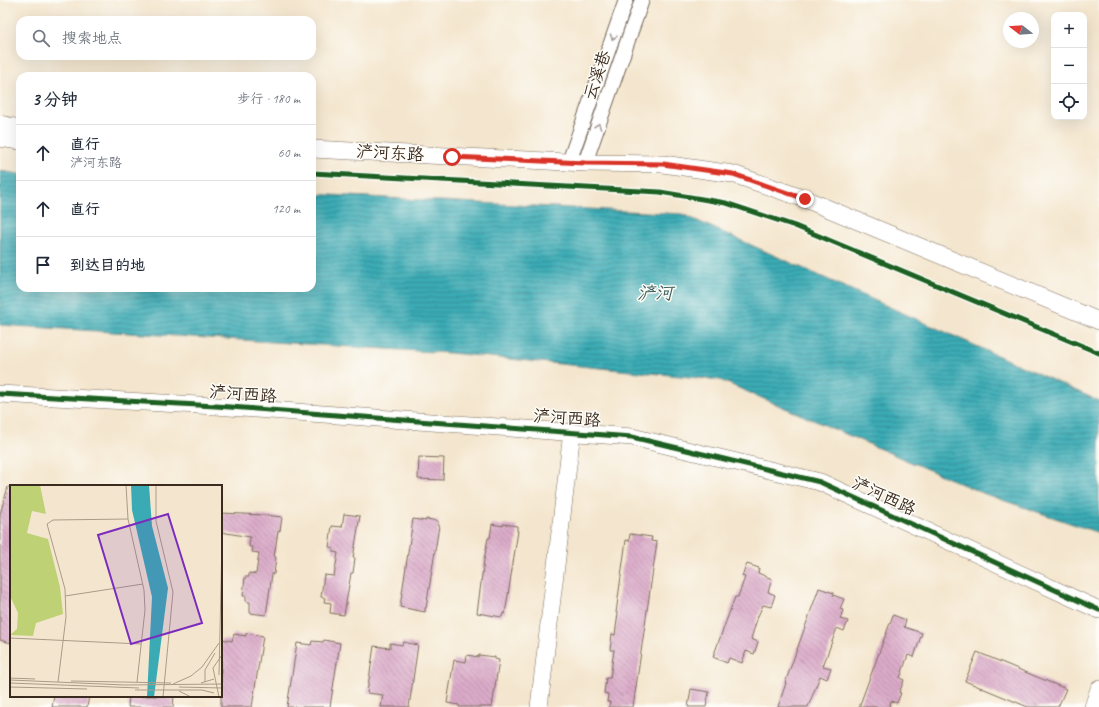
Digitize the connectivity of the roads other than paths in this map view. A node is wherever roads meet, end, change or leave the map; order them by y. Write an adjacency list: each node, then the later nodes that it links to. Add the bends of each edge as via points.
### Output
1 (626, 0): 9 (street, 云溪巷, one-way to 9)
2 (642, 0): 9 (street, 云溪巷, one-way to 2)
3 (0, 124): 4 (street)
4 (16, 127)
5 (0, 138): 6 (street)
6 (16, 140)
7 (316, 149): 9 (street, 浐河东路)
8 (316, 160): 9 (street, 浐河东路, via 545,170)
9 (577, 162): 10 (street, via 663,164 733,174 805,199)
10 (1099, 322)
11 (0, 394): 12 (street, 浐河西路)
12 (572, 432): 13 (street, 浐河西路, via 632,437 820,482); 15 (street)
13 (1099, 610)
14 (1099, 689): 16 (street)
15 (539, 707)
16 (1093, 707)

